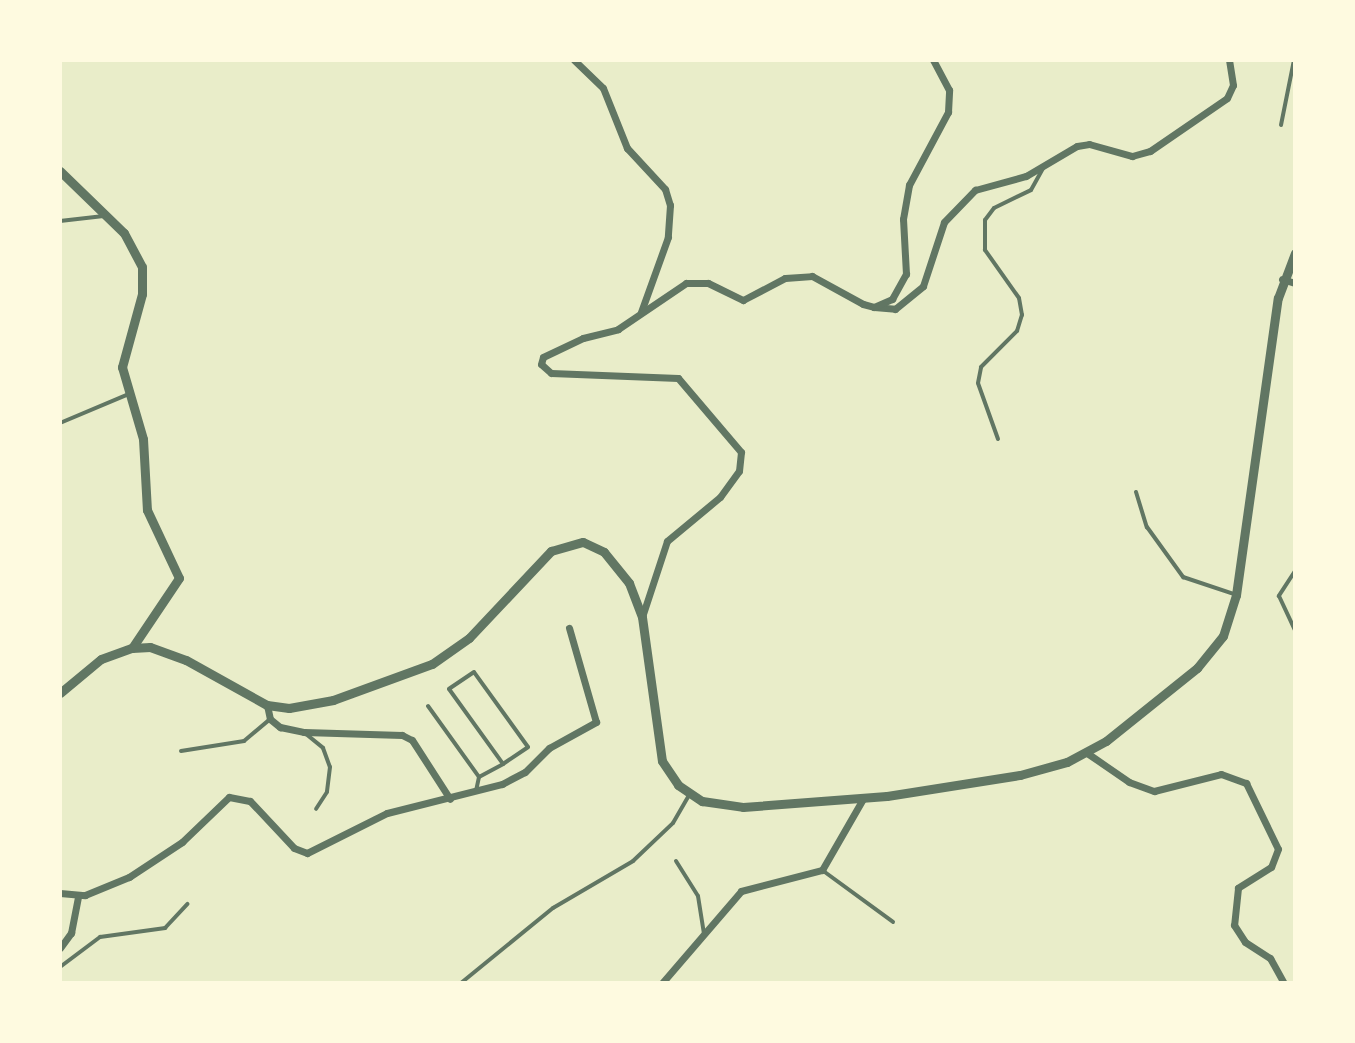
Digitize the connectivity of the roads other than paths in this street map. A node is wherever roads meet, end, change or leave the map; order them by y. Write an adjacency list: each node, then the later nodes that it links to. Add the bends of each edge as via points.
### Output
1 (574, 60): 14 (street, via 603,88 627,148 665,189 670,205 668,237)
2 (933, 60): 13 (street, via 949,90 948,112 909,185 903,283 892,299)
3 (1229, 60): 6 (street, via 1233,85 1227,98 1150,151 1132,156 1089,144)
4 (1294, 60): 5 (lane)
5 (1281, 125)
6 (1045, 164): 13 (street, via 975,190 944,222 923,286 895,309); 17 (lane, via 1039,183 994,208 985,220 985,250 1019,298 1022,315 1017,331 981,367 978,383)
7 (60, 171): 8 (street)
8 (106, 215): 9 (lane, via 93,221); 15 (street, via 131,243 142,267 142,294 122,367)
9 (60, 221)
10 (1295, 253): 11 (street)
11 (1282, 279): 12 (street); 20 (street)
12 (1295, 283)
13 (874, 307): 14 (street, via 824,281 799,275 743,300 708,283 686,283)
14 (641, 315): 21 (street, via 618,329 549,352 541,364 551,373 678,378 736,444 742,462 720,497 667,541)
15 (129, 394): 16 (lane); 24 (street, via 143,439 147,510 179,578)
16 (60, 423)
17 (998, 439)
18 (1136, 492): 20 (lane, via 1147,527 1183,577)
19 (1295, 571): 23 (lane, via 1279,596)
20 (1236, 595): 31 (street, via 1223,636 1211,654)
21 (642, 617): 26 (street, via 629,583 612,559 594,546 572,542 551,551 477,630 432,664 333,700 289,708); 35 (street, via 658,747 669,774)
22 (569, 628): 34 (street, via 596,722 549,748 525,772)
23 (1295, 631)
24 (132, 648): 25 (street, via 101,659); 26 (street, via 168,652)
25 (60, 693)
26 (267, 705): 28 (street)
27 (428, 706): 33 (lane)
28 (270, 719): 29 (street); 30 (lane, via 244,741)
29 (304, 732): 37 (street, via 402,735 412,740); 38 (lane, via 323,748 330,767 327,792)
30 (181, 751)
31 (1087, 753): 36 (street, via 1020,775); 50 (street, via 1129,782 1154,791 1221,774 1246,783 1278,849 1271,867 1238,888 1234,925 1245,942 1270,958)
32 (503, 764): 32 (lane, via 528,747 474,672 449,689); 33 (lane)
33 (479, 777): 34 (lane)
34 (476, 794): 37 (street)
35 (689, 795): 36 (street, via 730,807); 49 (lane, via 673,823 633,861 553,908)
36 (864, 797): 40 (street)
37 (450, 799): 42 (street, via 387,813 307,853 294,848 250,801 229,797 182,842 129,877)
38 (316, 809)
39 (676, 861): 45 (lane, via 698,896)
40 (822, 870): 44 (lane); 45 (street, via 741,891)
41 (60, 893): 42 (street)
42 (78, 896): 46 (street, via 71,933)
43 (187, 904): 47 (lane, via 165,928 100,937)
44 (893, 922)
45 (704, 933): 48 (street)
46 (60, 948)
47 (60, 967)
48 (665, 981)
49 (461, 983)
50 (1284, 983)

